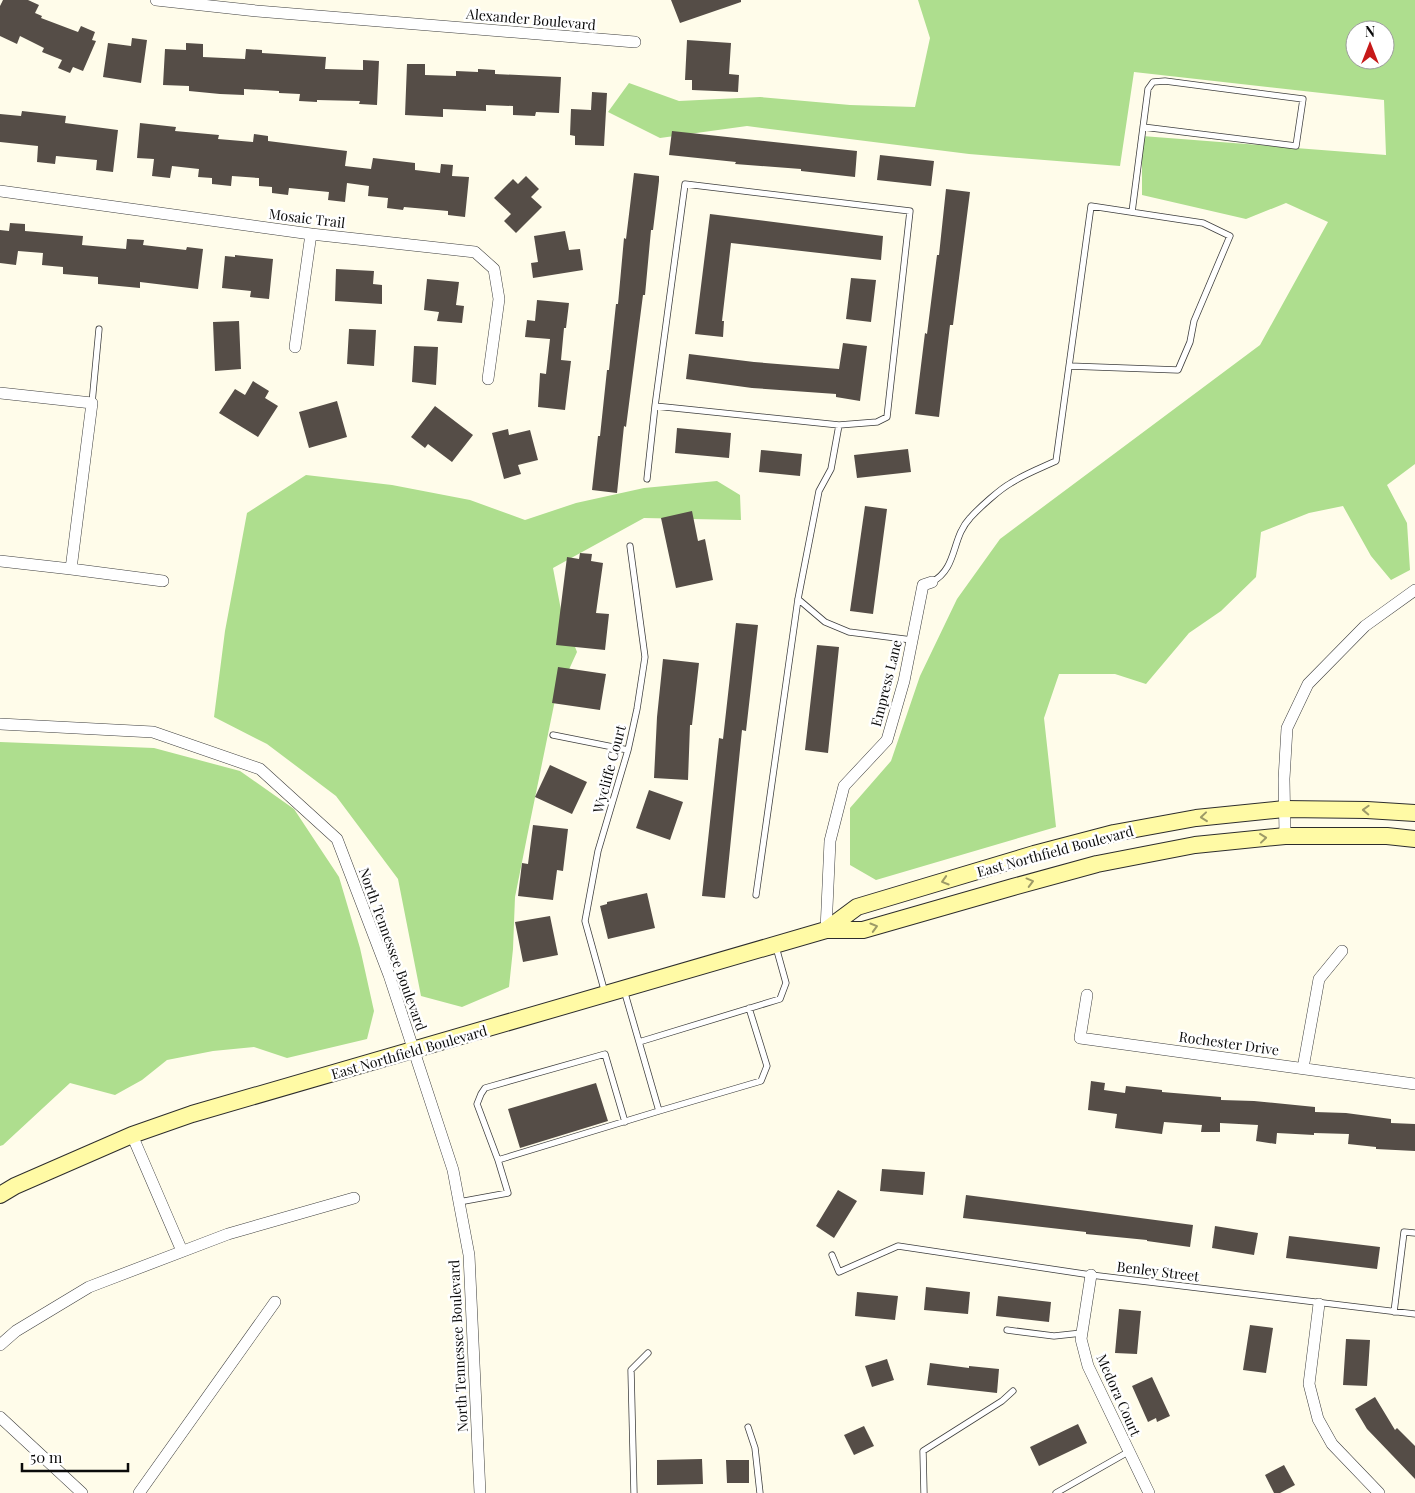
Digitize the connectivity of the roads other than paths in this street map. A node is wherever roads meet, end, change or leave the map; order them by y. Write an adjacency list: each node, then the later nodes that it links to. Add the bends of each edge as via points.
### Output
1 (156, 0): 2 (street, Alexander Boulevard)
2 (635, 42)
3 (1143, 126): 3 (lane, via 1148,89 1153,82 1164,80 1303,98 1296,146); 5 (lane)
4 (0, 191): 6 (street, Mosaic Trail)
5 (1132, 212): 9 (lane, via 1091,206); 9 (lane, via 1202,223 1230,236 1194,321 1184,360 1178,370)
6 (311, 234): 8 (street); 10 (street, Mosaic Trail, via 475,252 494,269 499,299)
7 (98, 329): 12 (lane)
8 (296, 347)
9 (1069, 366): 20 (lane, via 1056,461 1009,483 969,519 942,577)
10 (488, 379)
11 (0, 393): 12 (street)
12 (92, 403): 18 (street)
13 (655, 406): 14 (lane); 14 (lane, via 685,184 910,211 886,417 877,422); 15 (lane)
14 (839, 425): 22 (lane, via 831,469 819,491)
15 (647, 479)
16 (630, 546): 26 (lane, Wycliffe Court, via 645,657)
17 (0, 562): 18 (street)
18 (71, 569): 19 (street)
19 (163, 581)
20 (932, 582): 23 (street, Empress Lane, via 923,585)
21 (1415, 590): 27 (street, via 1365,626 1308,684 1287,728)
22 (798, 599): 23 (lane, via 825,622 849,632); 31 (lane)
23 (912, 640): 32 (street, Empress Lane, via 887,740 844,786 830,841)
24 (0, 724): 40 (street, North Tennessee Boulevard, via 153,732 260,769 337,838)
25 (553, 735): 26 (lane)
26 (628, 750): 36 (lane, Wycliffe Court, via 598,851 585,921)
27 (1284, 809): 28 (main road, East Northfield Boulevard, one-way to 27); 29 (street); 32 (main road, East Northfield Boulevard, one-way to 32, via 1196,818 1105,835 857,908)
28 (1415, 813)
29 (1286, 836): 30 (main road, East Northfield Boulevard); 32 (main road, East Northfield Boulevard, one-way to 29, via 863,930 1097,864 1195,845)
30 (1415, 839)
31 (756, 895)
32 (826, 930): 33 (main road, East Northfield Boulevard)
33 (775, 945): 35 (main road, East Northfield Boulevard); 38 (lane, via 786,983 780,999)
34 (1342, 951): 41 (street, via 1319,979)
35 (624, 990): 36 (main road, East Northfield Boulevard); 39 (lane)
36 (605, 995): 40 (main road, East Northfield Boulevard)
37 (1087, 995): 41 (street, Rochester Drive, via 1080,1038)
38 (749, 1008): 39 (lane); 43 (lane, via 767,1066 761,1081)
39 (639, 1042): 43 (lane)
40 (414, 1050): 45 (main road, East Northfield Boulevard, via 192,1114); 49 (street, North Tennessee Boulevard, via 454,1170)
41 (1303, 1068): 42 (street, Rochester Drive)
42 (1415, 1084)
43 (659, 1111): 44 (lane)
44 (625, 1122): 46 (lane); 46 (lane, via 604,1054 486,1088 477,1104)
45 (132, 1135): 47 (main road, East Northfield Boulevard); 51 (street)
46 (498, 1160): 49 (lane, via 508,1193)
47 (0, 1195)
48 (354, 1198): 51 (street, via 228,1234)
49 (460, 1202): 68 (street, North Tennessee Boulevard, via 469,1255)
50 (1415, 1233): 56 (lane, via 1404,1232)
51 (182, 1251): 60 (street, via 89,1287 16,1331)
52 (832, 1255): 53 (lane, Benley Street, via 838,1272 898,1246)
53 (1091, 1275): 55 (lane, Benley Street); 59 (street, Medora Court)
54 (275, 1302): 67 (street)
55 (1319, 1304): 56 (lane, Benley Street); 74 (street, via 1309,1384 1318,1419 1332,1444)
56 (1394, 1312): 57 (lane, Benley Street)
57 (1415, 1314)
58 (1007, 1330): 59 (lane, via 1054,1336)
59 (1082, 1333): 65 (street, Medora Court, via 1088,1366)
60 (0, 1346)
61 (648, 1353): 69 (lane, via 631,1370)
62 (1012, 1390): 71 (lane, via 1002,1401 923,1452)
63 (0, 1417): 66 (street)
64 (748, 1426): 70 (lane, via 755,1448)
65 (1128, 1452): 72 (lane); 73 (street, Medora Court)
66 (82, 1493)
67 (139, 1493)
68 (480, 1493)
69 (634, 1493)
70 (760, 1493)
71 (924, 1493)
72 (1056, 1493)
73 (1149, 1493)
74 (1379, 1493)

